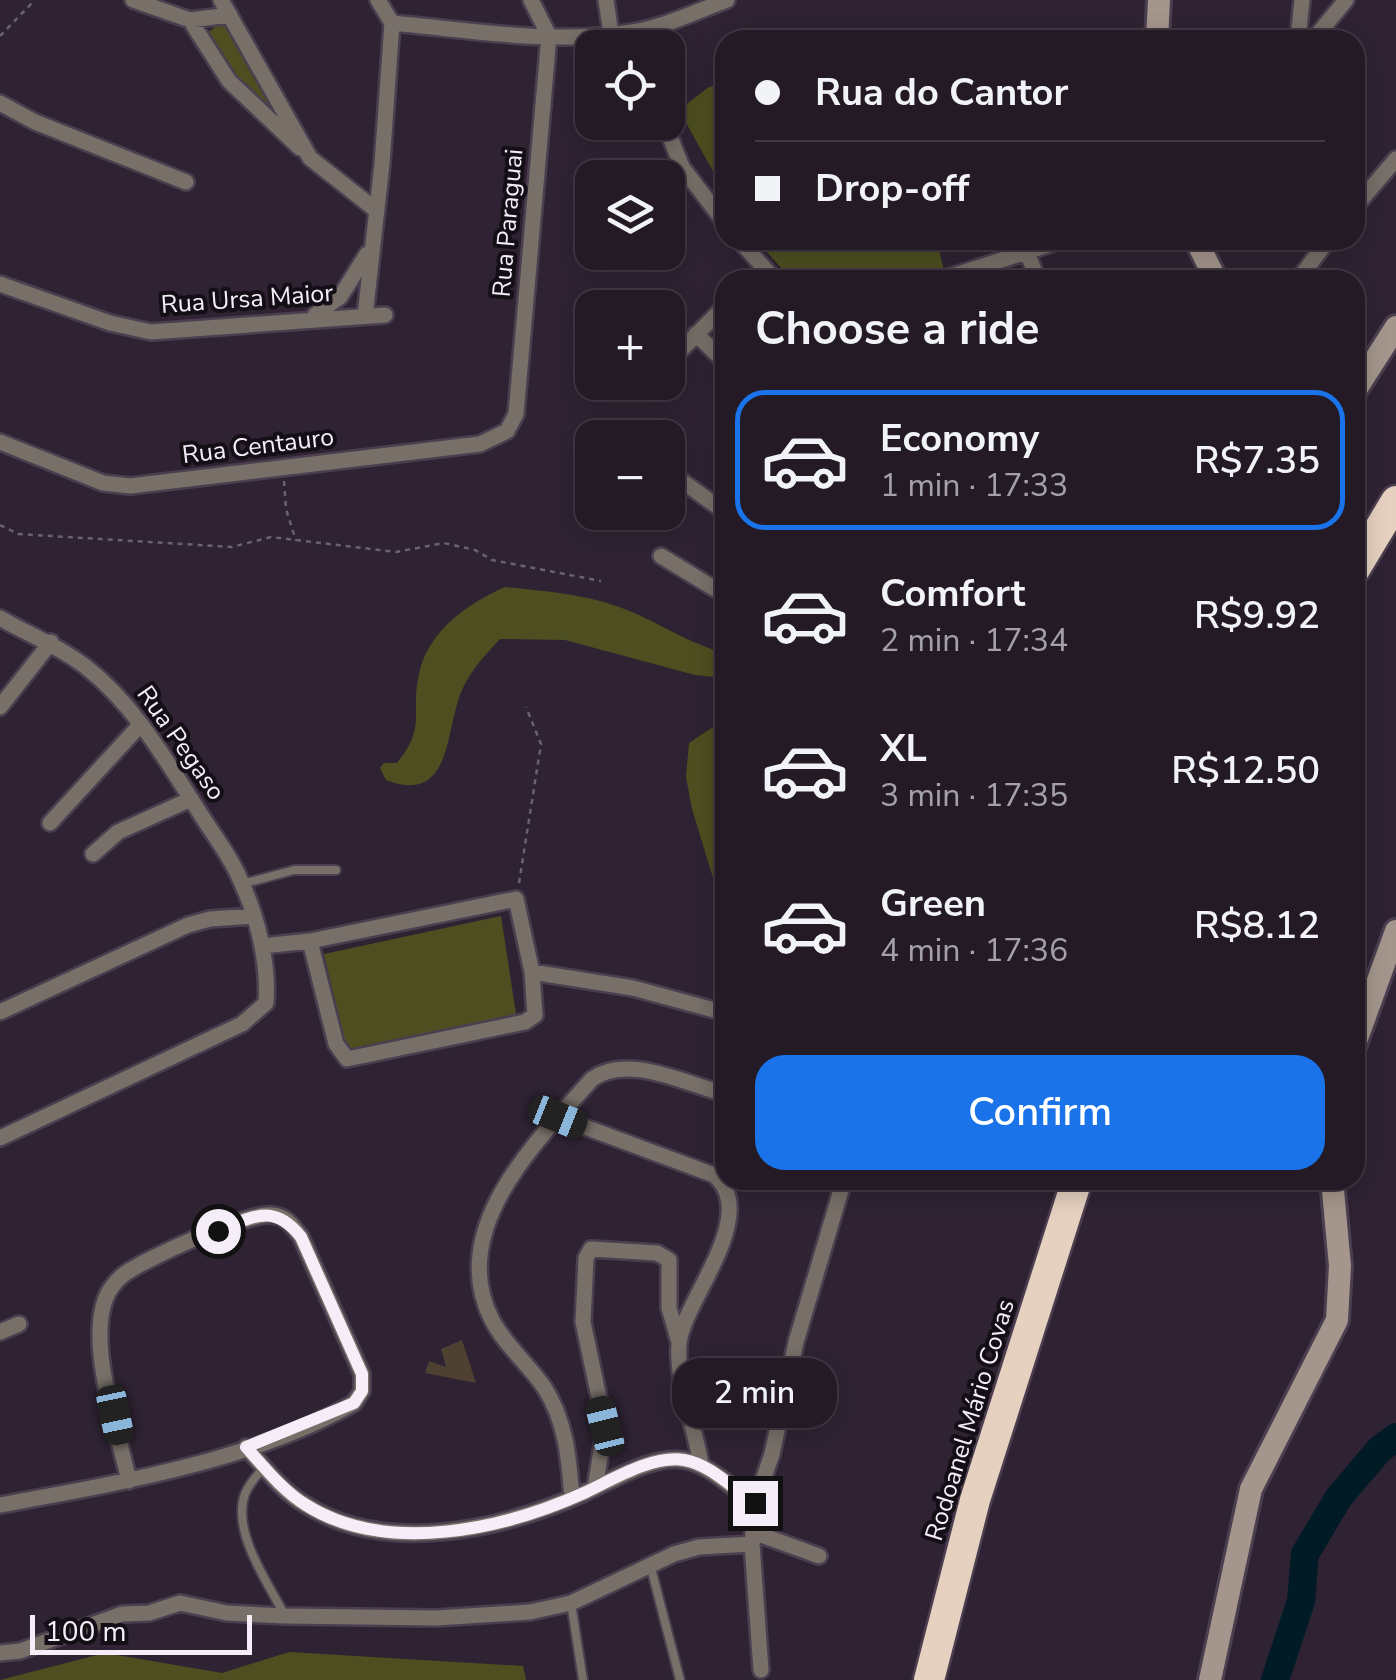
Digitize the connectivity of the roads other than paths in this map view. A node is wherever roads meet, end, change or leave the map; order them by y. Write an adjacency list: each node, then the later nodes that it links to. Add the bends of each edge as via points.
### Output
1 (134, 0): 10 (street)
2 (378, 0): 11 (street)
3 (531, 0): 18 (street)
4 (606, 0): 12 (street)
5 (727, 0): 13 (street)
6 (1159, 0): 14 (main road)
7 (1302, 0): 15 (street)
8 (1346, 0): 16 (street)
9 (226, 7): 10 (street); 21 (street)
10 (190, 20): 21 (street, via 229,81)
11 (392, 23): 18 (street); 25 (street)
12 (610, 30)
13 (660, 30)
14 (1158, 30)
15 (1299, 30)
16 (1321, 30)
17 (575, 35): 18 (street)
18 (549, 36): 42 (street, Rua Paraguai)
19 (0, 104): 23 (street)
20 (671, 140): 26 (street)
21 (310, 158): 25 (street)
22 (1396, 159): 24 (street)
23 (186, 182)
24 (1365, 195)
25 (376, 210): 27 (street)
26 (715, 210)
27 (371, 246): 34 (street); 36 (street, via 340,297)
28 (1033, 250): 29 (street)
29 (1027, 252): 30 (street); 31 (street)
30 (971, 270)
31 (1034, 270)
32 (0, 284): 36 (street, Rua Ursa Maior, via 151,332)
33 (385, 315): 34 (street, Rua Ursa Maior)
34 (364, 316): 36 (street, Rua Ursa Maior)
35 (715, 316): 38 (street)
36 (310, 318)
37 (1396, 327): 41 (main road)
38 (696, 334): 39 (street); 40 (street)
39 (685, 345)
40 (715, 352)
41 (1365, 376)
42 (516, 414): 43 (street, Rua Centauro, via 507,431 480,444 130,486 102,483)
43 (0, 442)
44 (685, 484): 46 (street)
45 (1396, 501): 47 (highway)
46 (715, 505)
47 (1365, 552)
48 (661, 556): 49 (street)
49 (715, 590)
50 (0, 618): 51 (street, Rua Pegaso)
51 (51, 642): 52 (street); 53 (street, Rua Pegaso, via 114,691)
52 (0, 707)
53 (141, 724): 54 (street, Rua Pegaso); 55 (street)
54 (191, 799): 56 (street, via 118,832); 58 (street, Rua Pegaso)
55 (50, 822)
56 (93, 854)
57 (336, 870): 58 (lane, via 294,870)
58 (242, 884): 59 (street, Rua Pegaso)
59 (254, 916): 62 (street, Rua Pegaso); 65 (street, via 188,925)
60 (1396, 931): 66 (main road)
61 (310, 941): 62 (street); 63 (street, via 516,899); 63 (street, via 336,1044 347,1059 526,1022 535,1015)
62 (262, 946): 69 (street, Rua Pegaso, via 267,984 260,1012)
63 (532, 972): 64 (street)
64 (715, 1010)
65 (0, 1012)
66 (1365, 1016)
67 (715, 1092): 68 (street, via 617,1067 592,1079)
68 (558, 1117): 70 (street); 83 (street, via 499,1195 480,1272 490,1316 558,1413)
69 (0, 1138)
70 (715, 1176)
71 (727, 1190): 77 (street, via 716,1262)
72 (841, 1190): 84 (street)
73 (1074, 1190): 95 (highway, Rodoanel Mário Covas, via 975,1500)
74 (1333, 1190): 96 (main road, via 1340,1266 1332,1337 1250,1489)
75 (19, 1324): 76 (street)
76 (0, 1332)
77 (678, 1341): 79 (street); 82 (street, via 669,1308 669,1260 657,1253 591,1250 584,1322 605,1426)
78 (246, 1447): 80 (street); 81 (street); 81 (street, via 336,1414 362,1391 362,1374 301,1237 274,1215 252,1216 150,1259 121,1276 106,1296 101,1349)
79 (701, 1464): 82 (street, via 658,1462); 84 (street)
80 (264, 1468): 83 (street, via 316,1511 396,1531 478,1528); 90 (lane, via 242,1510 257,1562)
81 (129, 1482): 85 (street)
82 (595, 1488): 83 (street)
83 (572, 1498)
84 (755, 1503): 86 (street)
85 (0, 1504)
86 (753, 1538): 87 (street); 88 (street, via 674,1554); 92 (street)
87 (819, 1556)
88 (651, 1568): 89 (street); 94 (lane)
89 (571, 1603): 90 (street, via 436,1618); 93 (lane)
90 (285, 1616): 91 (street, via 180,1603)
91 (0, 1653)
92 (762, 1670)
93 (583, 1680)
94 (680, 1680)
95 (929, 1680)
96 (1210, 1680)

